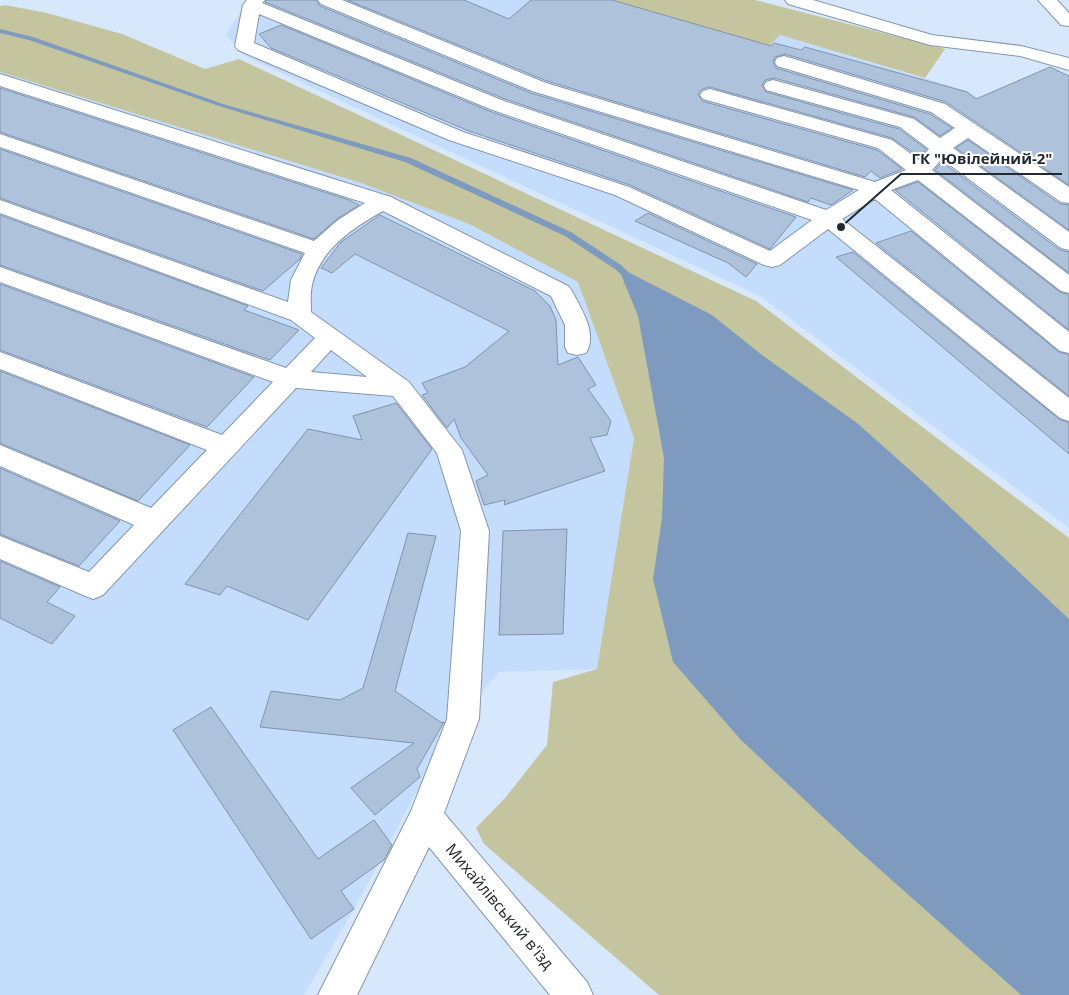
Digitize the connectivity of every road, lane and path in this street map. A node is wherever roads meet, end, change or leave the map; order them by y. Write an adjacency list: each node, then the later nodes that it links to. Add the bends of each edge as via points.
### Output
1 (326, 0): 15 (street, via 539,86)
2 (794, 0): 7 (street, via 930,40 1022,51)
3 (1048, 0): 5 (street)
4 (254, 3): 19 (street, via 496,105); 19 (street, via 244,46 456,136 622,191 772,260)
5 (1067, 21)
6 (784, 62): 11 (street, via 938,108)
7 (1069, 64)
8 (0, 80): 17 (street)
9 (774, 86): 13 (street, via 907,123)
10 (710, 95): 14 (street, via 885,144)
11 (969, 128): 13 (street); 16 (street)
12 (0, 140): 21 (street)
13 (940, 147): 14 (street); 20 (street)
14 (921, 171): 15 (street); 23 (street)
15 (876, 189): 19 (street); 26 (street)
16 (1069, 197)
17 (383, 202): 21 (street, via 346,223); 27 (street, via 560,291 577,325)
18 (0, 206): 24 (street)
19 (828, 218): 31 (street)
20 (1069, 243)
21 (318, 250): 24 (street, via 301,281)
22 (0, 274): 29 (street)
23 (1069, 286)
24 (299, 315): 25 (street)
25 (330, 337): 29 (street); 30 (street)
26 (1069, 345)
27 (577, 347)
28 (0, 360): 32 (street)
29 (291, 379): 30 (street); 32 (street)
30 (400, 388): 36 (street, via 449,450 475,531 463,719)
31 (1069, 412)
32 (227, 447): 34 (street)
33 (0, 455): 34 (street)
34 (156, 522): 35 (street, via 93,587)
35 (0, 547)
36 (426, 817): 37 (street); 38 (street, Михайлівський в'їзд)
37 (337, 995)
38 (574, 995)

